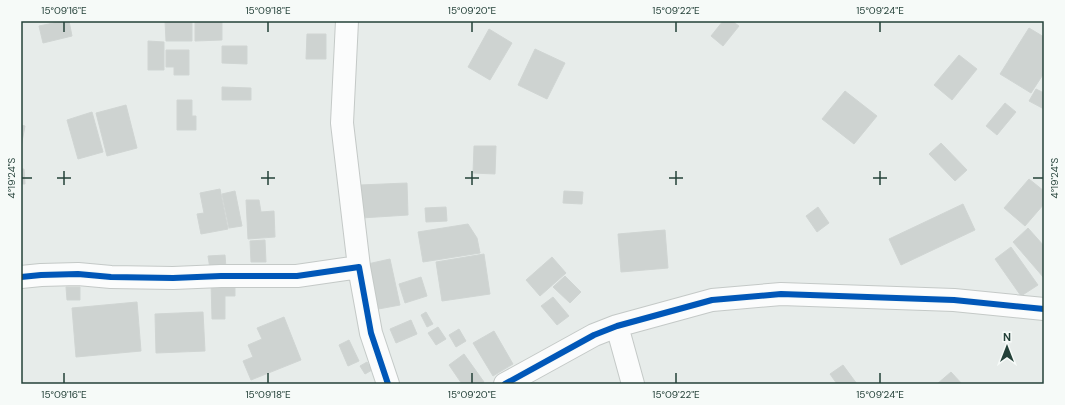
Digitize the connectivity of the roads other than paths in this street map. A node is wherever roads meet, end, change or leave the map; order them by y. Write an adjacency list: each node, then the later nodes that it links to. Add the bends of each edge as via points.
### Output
1 (347, 21): 2 (street, via 342,123)
2 (359, 267): 3 (street, via 297,276 173,278 78,274); 6 (street, via 371,333)
3 (21, 277)
4 (1044, 309): 5 (street, via 954,300 781,294 712,300)
5 (617, 326): 7 (street, via 594,335); 8 (street)
6 (388, 384)
7 (506, 384)
8 (632, 384)

